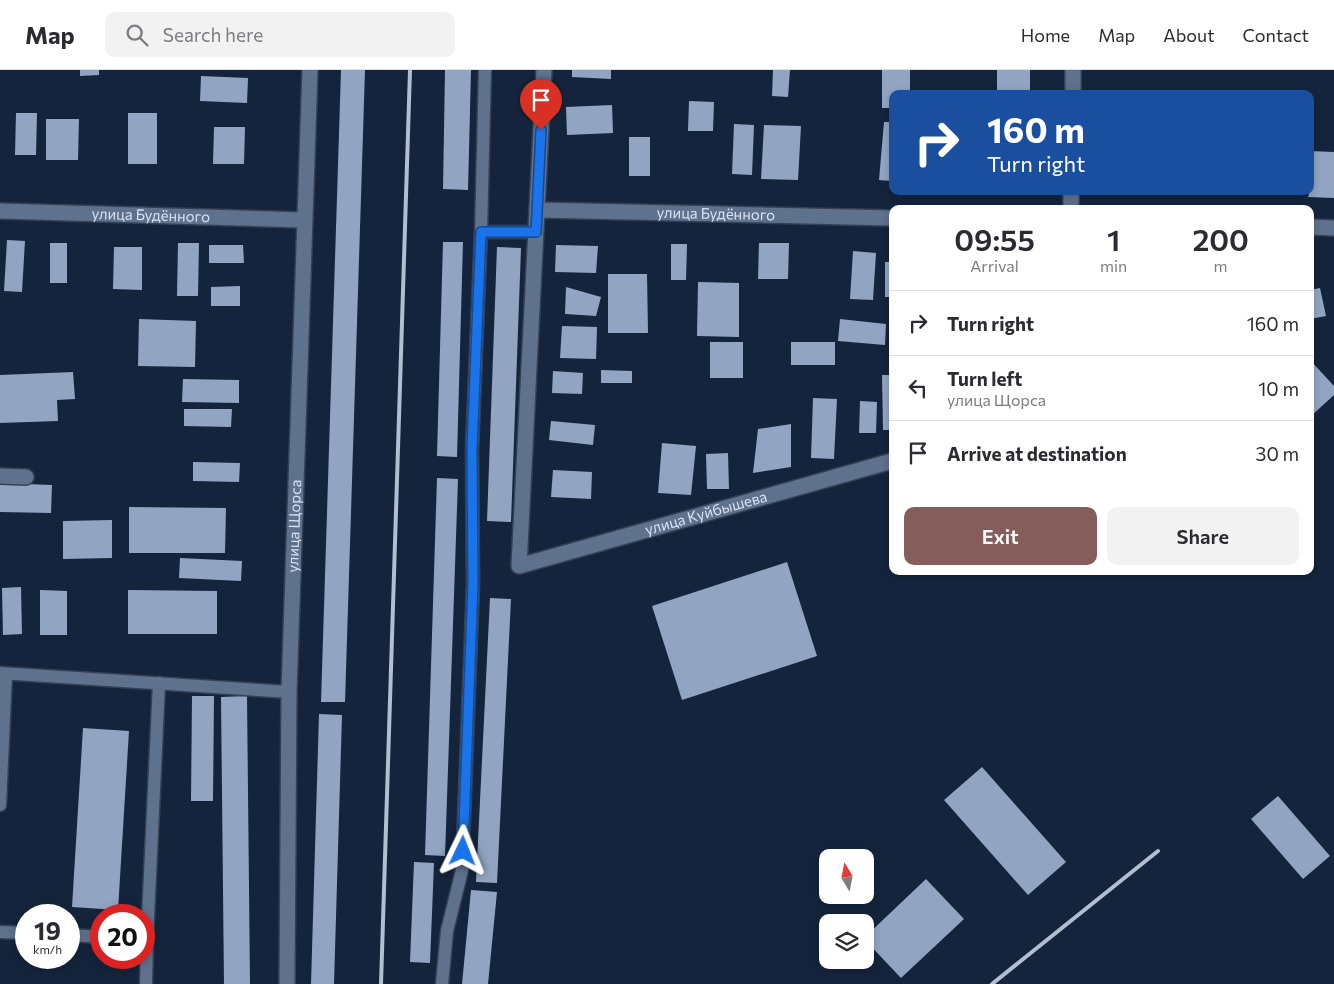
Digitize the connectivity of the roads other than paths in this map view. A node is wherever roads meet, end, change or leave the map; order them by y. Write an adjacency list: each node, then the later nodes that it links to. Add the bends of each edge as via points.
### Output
1 (310, 70): 9 (street, улица Щорса)
2 (485, 70): 12 (lane)
3 (544, 70): 6 (street)
4 (1073, 70): 5 (street)
5 (1073, 90)
6 (538, 210): 8 (street, улица Будённого); 13 (street)
7 (0, 211): 9 (street, улица Будённого)
8 (889, 218)
9 (303, 220): 19 (street, улица Щорса)
10 (1314, 228): 11 (street)
11 (1334, 228)
12 (481, 232): 13 (lane); 27 (lane, via 472,449 473,584 462,870 447,931)
13 (536, 232): 14 (street, улица Куйбышева, via 519,566)
14 (889, 462)
15 (0, 476): 16 (street)
16 (26, 477)
17 (3, 673): 18 (lane); 20 (lane)
18 (159, 683): 19 (lane); 21 (lane)
19 (289, 692): 26 (street, улица Щорса)
20 (0, 805)
21 (148, 904)
22 (0, 932): 23 (lane)
23 (15, 933)
24 (146, 969): 25 (lane)
25 (146, 984)
26 (287, 984)
27 (442, 984)

